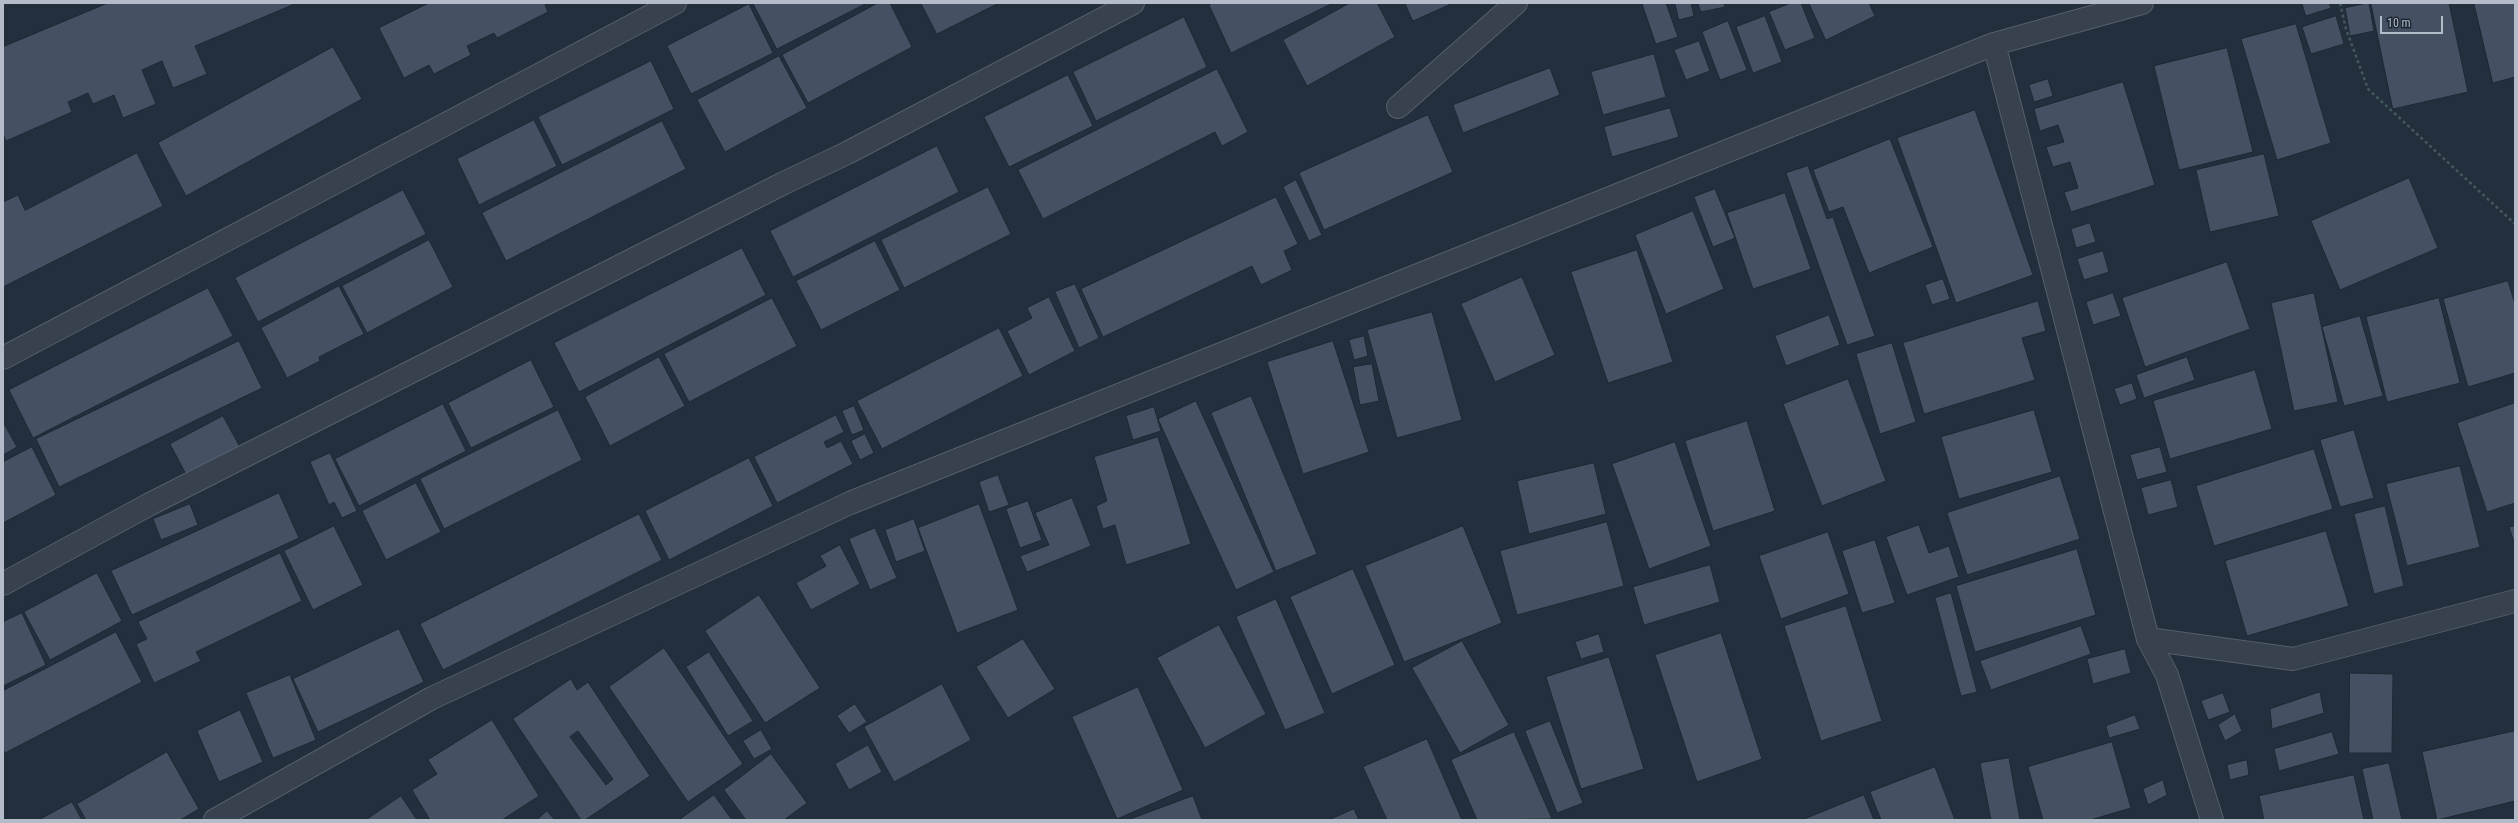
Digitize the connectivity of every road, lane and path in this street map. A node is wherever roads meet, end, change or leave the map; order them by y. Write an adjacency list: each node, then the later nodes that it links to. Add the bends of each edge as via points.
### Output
1 (675, 3): 9 (street)
2 (1133, 3): 10 (street, via 847,153 150,504)
3 (1516, 3): 7 (street)
4 (2142, 3): 6 (street)
5 (2340, 3): 8 (path, via 2346,29 2368,89)
6 (1994, 44): 12 (street); 13 (street, via 850,503 432,698)
7 (1398, 107)
8 (2515, 224)
9 (3, 358)
10 (3, 584)
11 (2515, 601): 12 (street, via 2293,659)
12 (2148, 639): 14 (street, via 2167,675)
13 (215, 820)
14 (2212, 820)

